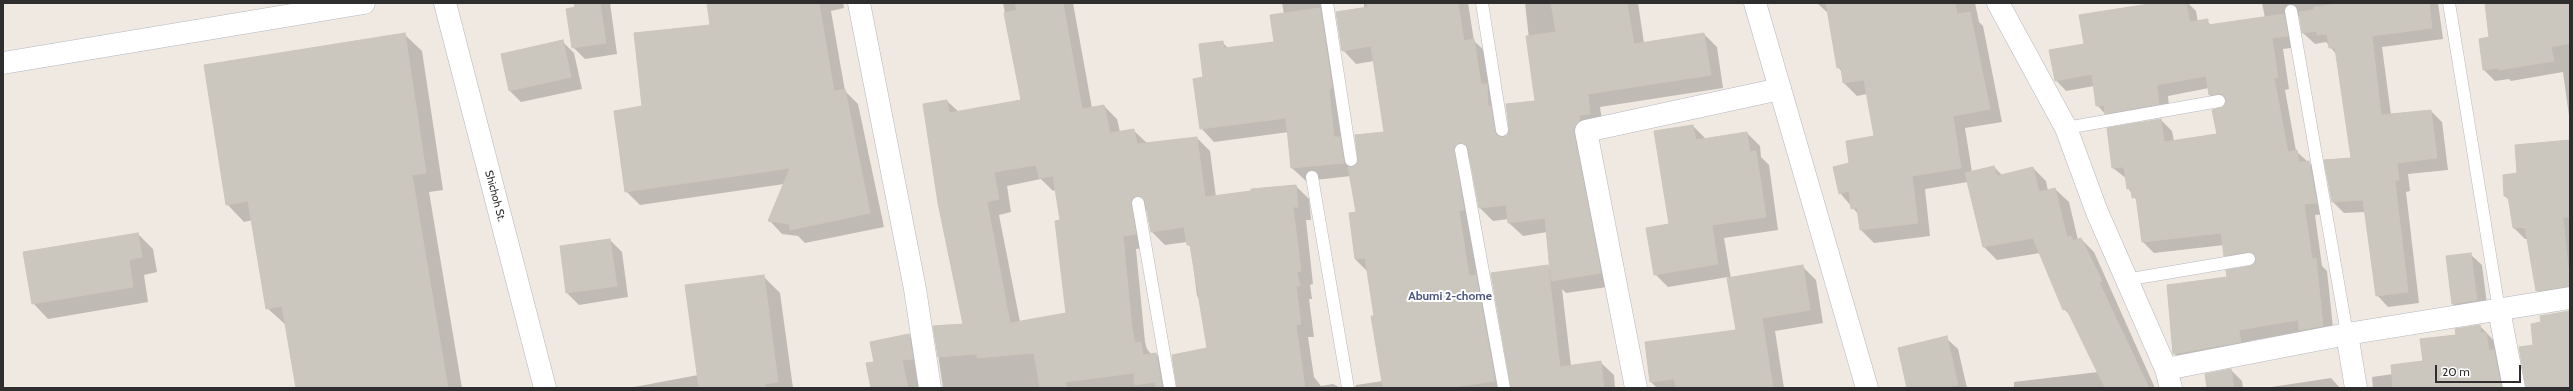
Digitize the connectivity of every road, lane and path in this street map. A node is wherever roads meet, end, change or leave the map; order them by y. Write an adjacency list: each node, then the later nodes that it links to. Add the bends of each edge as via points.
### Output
1 (364, 3): 10 (street)
2 (445, 3): 25 (street, Shichoh St.)
3 (860, 3): 26 (street, via 915,289)
4 (1327, 3): 16 (lane)
5 (1482, 3): 14 (lane)
6 (1755, 3): 11 (street)
7 (1998, 3): 13 (street)
8 (2449, 3): 22 (lane)
9 (2291, 11): 23 (lane)
10 (3, 63)
11 (1780, 89): 30 (street, via 1586,132); 31 (street)
12 (2219, 101): 13 (lane)
13 (2066, 128): 20 (street)
14 (1502, 130)
15 (1461, 150): 29 (lane)
16 (1351, 160)
17 (1312, 177): 28 (lane)
18 (1138, 203): 27 (lane)
19 (2249, 258): 20 (lane)
20 (2125, 280): 24 (street)
21 (2570, 298): 22 (street)
22 (2499, 310): 23 (street); 33 (street)
23 (2348, 334): 24 (street); 32 (street)
24 (2169, 378)
25 (545, 388)
26 (930, 388)
27 (1170, 388)
28 (1348, 388)
29 (1504, 388)
30 (1636, 388)
31 (1867, 388)
32 (2356, 388)
33 (2514, 388)

